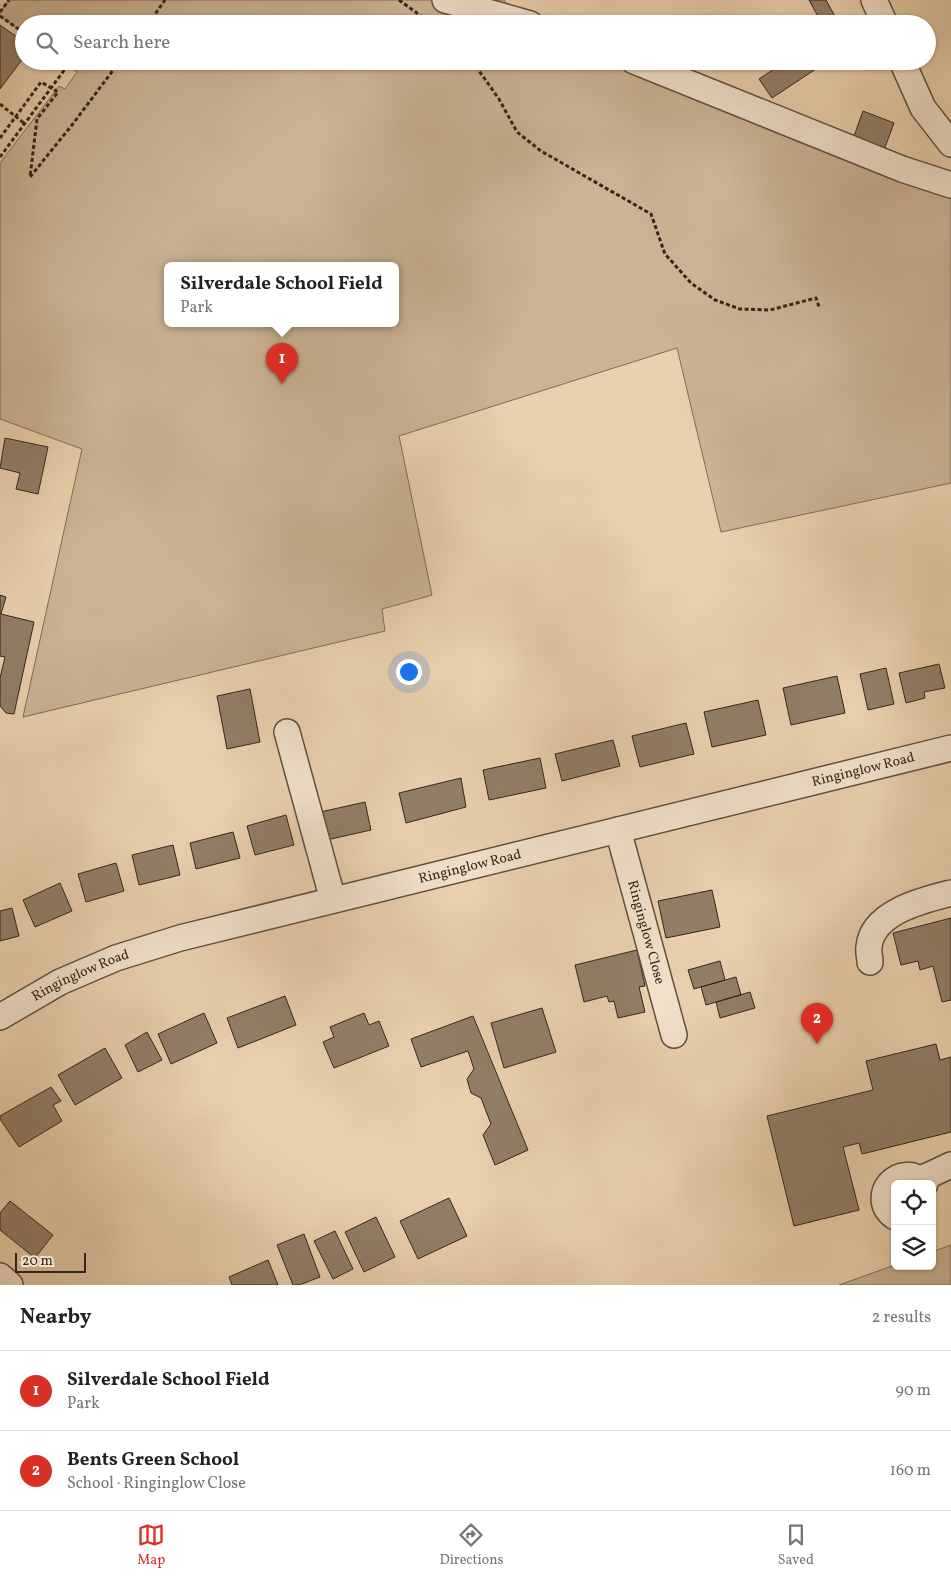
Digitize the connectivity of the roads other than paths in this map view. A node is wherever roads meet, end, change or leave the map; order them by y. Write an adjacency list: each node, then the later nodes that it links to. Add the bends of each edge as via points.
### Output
1 (445, 0): 3 (street)
2 (874, 0): 4 (street)
3 (498, 15)
4 (880, 15)
5 (656, 70): 8 (street, via 902,170)
6 (906, 70): 7 (street, via 923,108)
7 (951, 144)
8 (951, 185)
9 (287, 732): 13 (street)
10 (951, 748): 11 (street, Ringinglow Road)
11 (618, 830): 13 (street, Ringinglow Road); 16 (street, Ringinglow Close)
12 (951, 893): 14 (street, via 891,913 875,928 869,946)
13 (333, 900): 15 (street, Ringinglow Road, via 180,938 116,958 60,982)
14 (870, 962)
15 (0, 1017)
16 (674, 1035)
17 (951, 1166): 20 (street)
18 (894, 1180): 19 (street, via 906,1175)
19 (918, 1180)
20 (926, 1180)
21 (891, 1183): 22 (street, via 884,1200)
22 (891, 1213)
23 (0, 1276): 24 (street)
24 (10, 1285)

